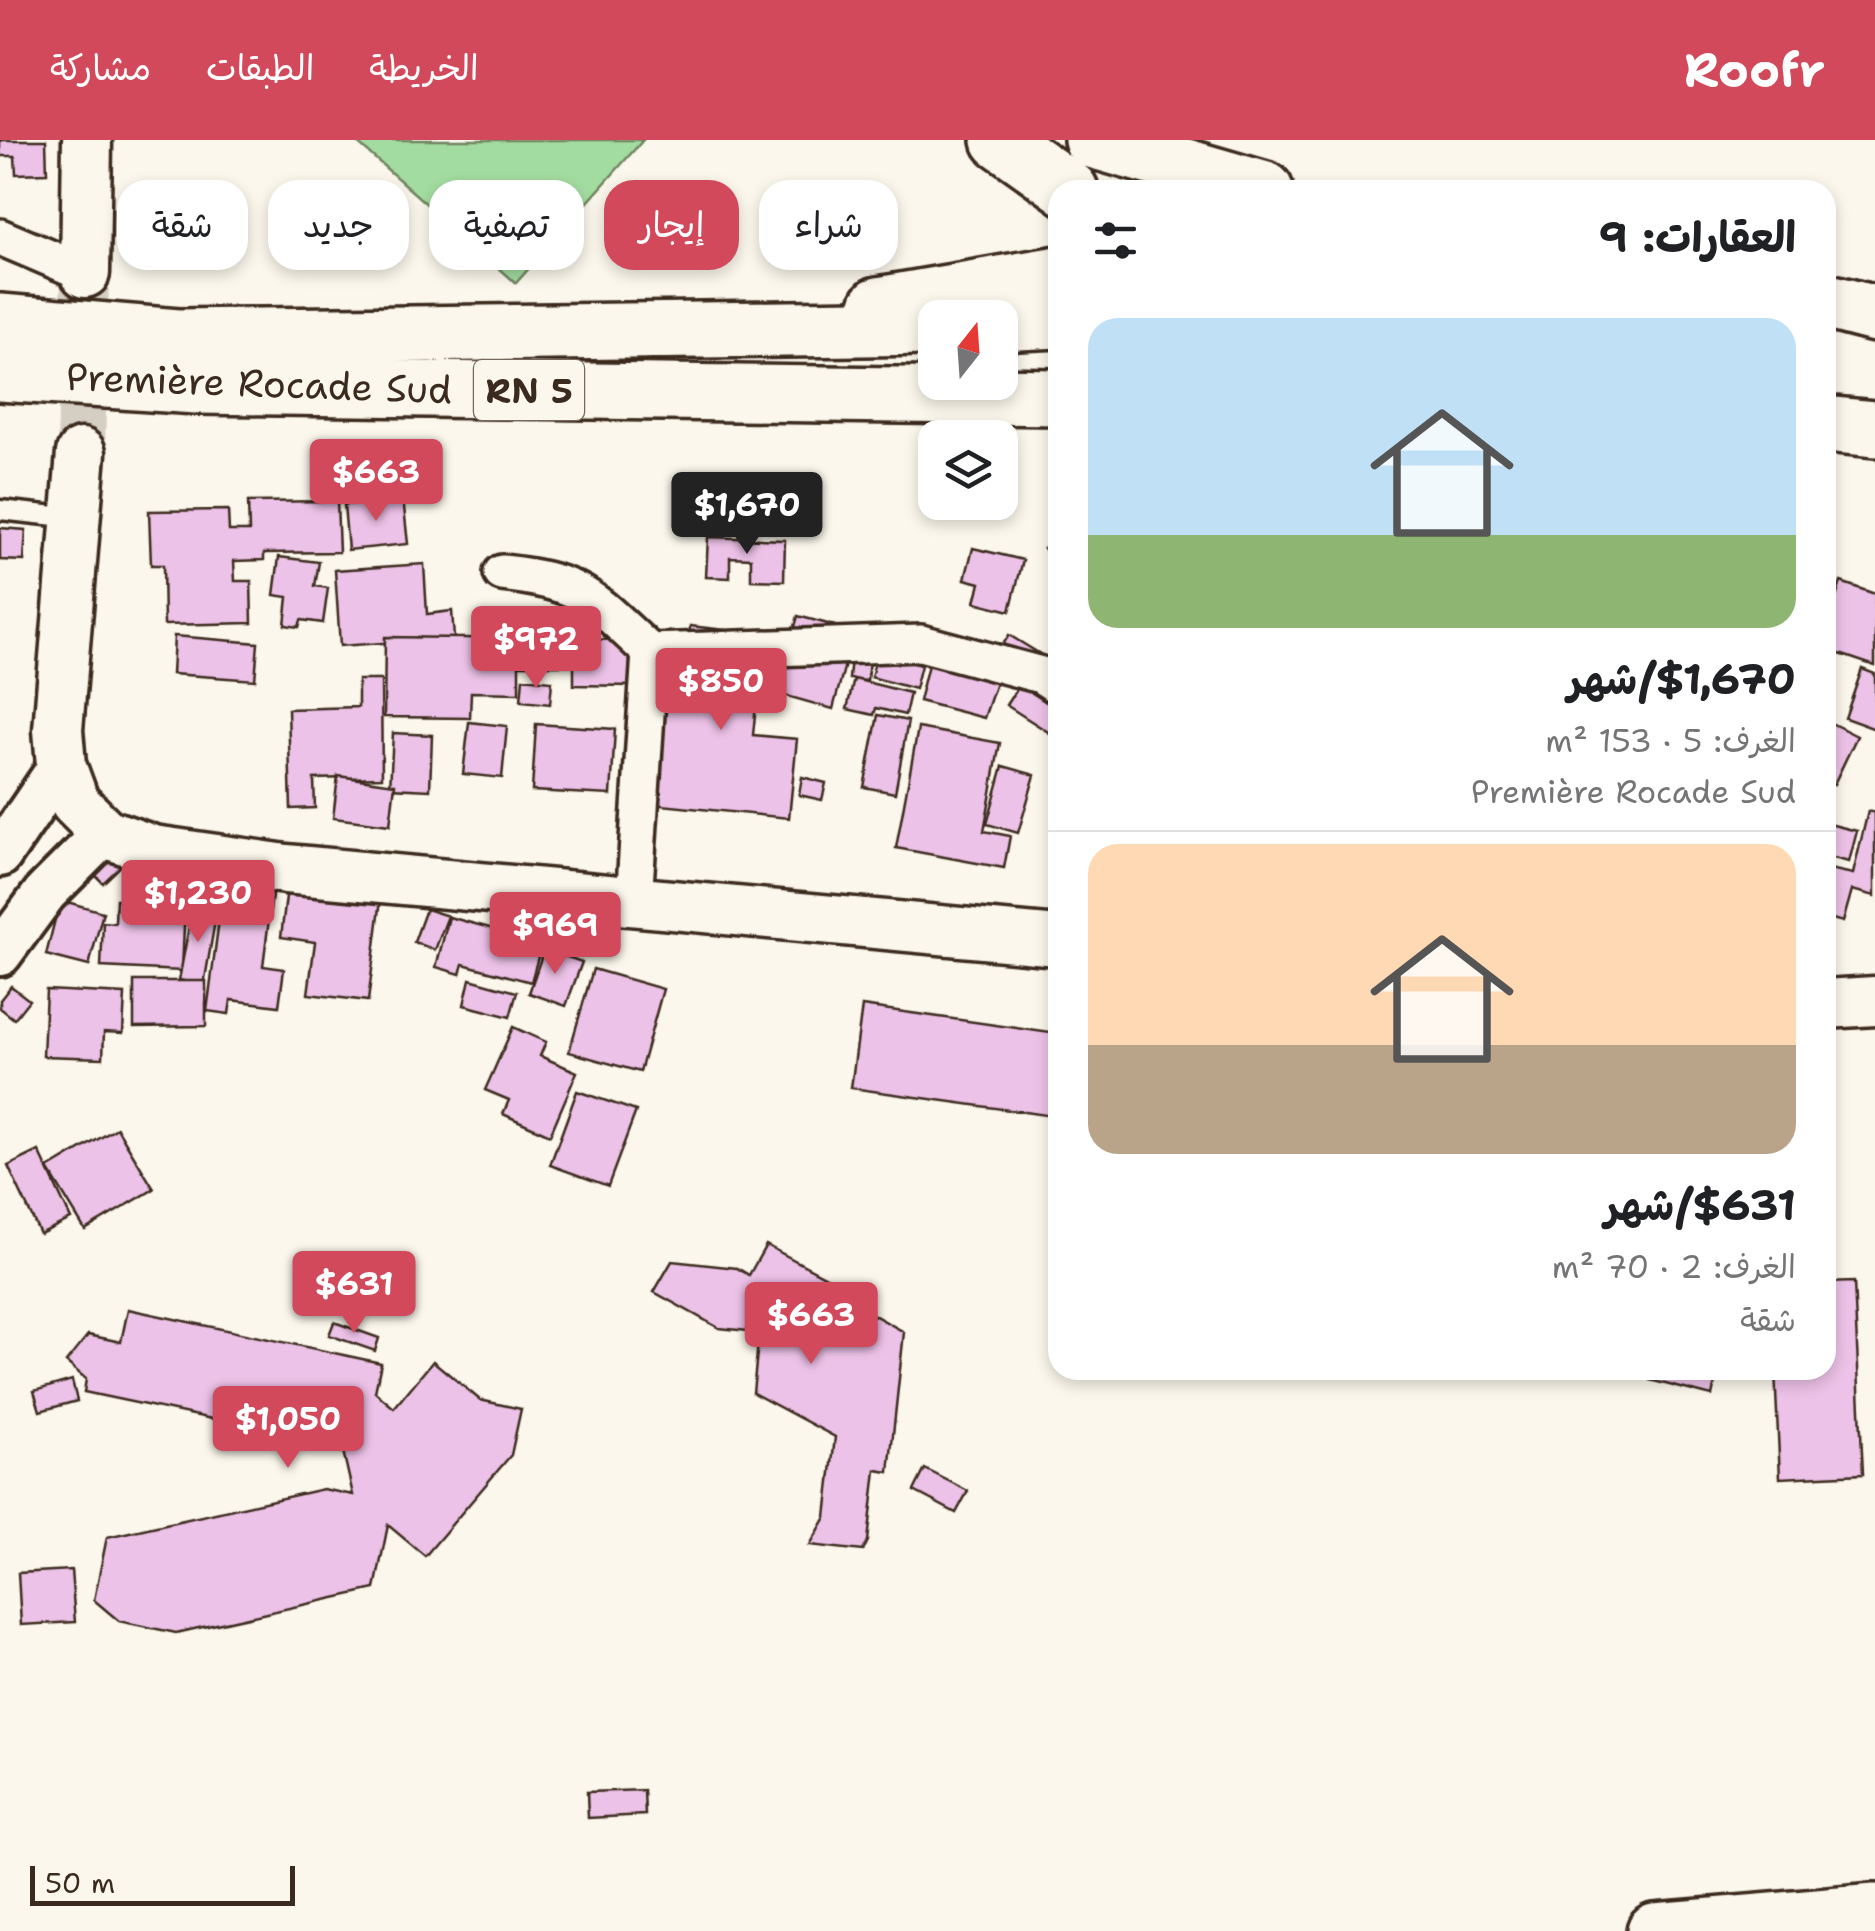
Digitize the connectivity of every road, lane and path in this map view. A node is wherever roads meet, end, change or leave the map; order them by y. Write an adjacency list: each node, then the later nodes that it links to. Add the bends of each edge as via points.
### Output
1 (87, 140): 7 (main road)
2 (1000, 140): 4 (highway)
3 (1092, 140): 5 (highway)
4 (1056, 180)
5 (1230, 180)
6 (0, 237): 7 (street)
7 (85, 273)
8 (1048, 276): 15 (highway)
9 (1836, 304): 10 (highway)
10 (1875, 314)
11 (1048, 321): 13 (highway)
12 (0, 322): 15 (highway, Première Rocade Sud / RN 5, via 178,337)
13 (1018, 322)
14 (918, 326): 15 (highway, Première Rocade Sud / RN 5)
15 (722, 330)
16 (1836, 331): 17 (highway)
17 (1875, 333)
18 (0, 372): 19 (highway, Première Rocade Sud / RN 5, via 198,386)
19 (1048, 397)
20 (1836, 425): 21 (highway)
21 (1875, 428)
22 (82, 453): 24 (main road)
23 (0, 510): 24 (lane)
24 (76, 518): 28 (main road, via 58,730)
25 (502, 573): 26 (street, via 556,579 588,595)
26 (650, 652): 27 (street, via 920,644); 31 (street)
27 (1048, 680)
28 (61, 765): 29 (main road, via 75,803); 30 (street)
29 (105, 833): 31 (main road, via 152,850 286,869); 33 (street, via 45,894)
30 (0, 855)
31 (634, 902): 32 (main road)
32 (1048, 939)
33 (0, 954)
34 (1875, 1001): 35 (main road)
35 (1836, 1003)
36 (1875, 1912): 37 (highway)
37 (1655, 1931)

